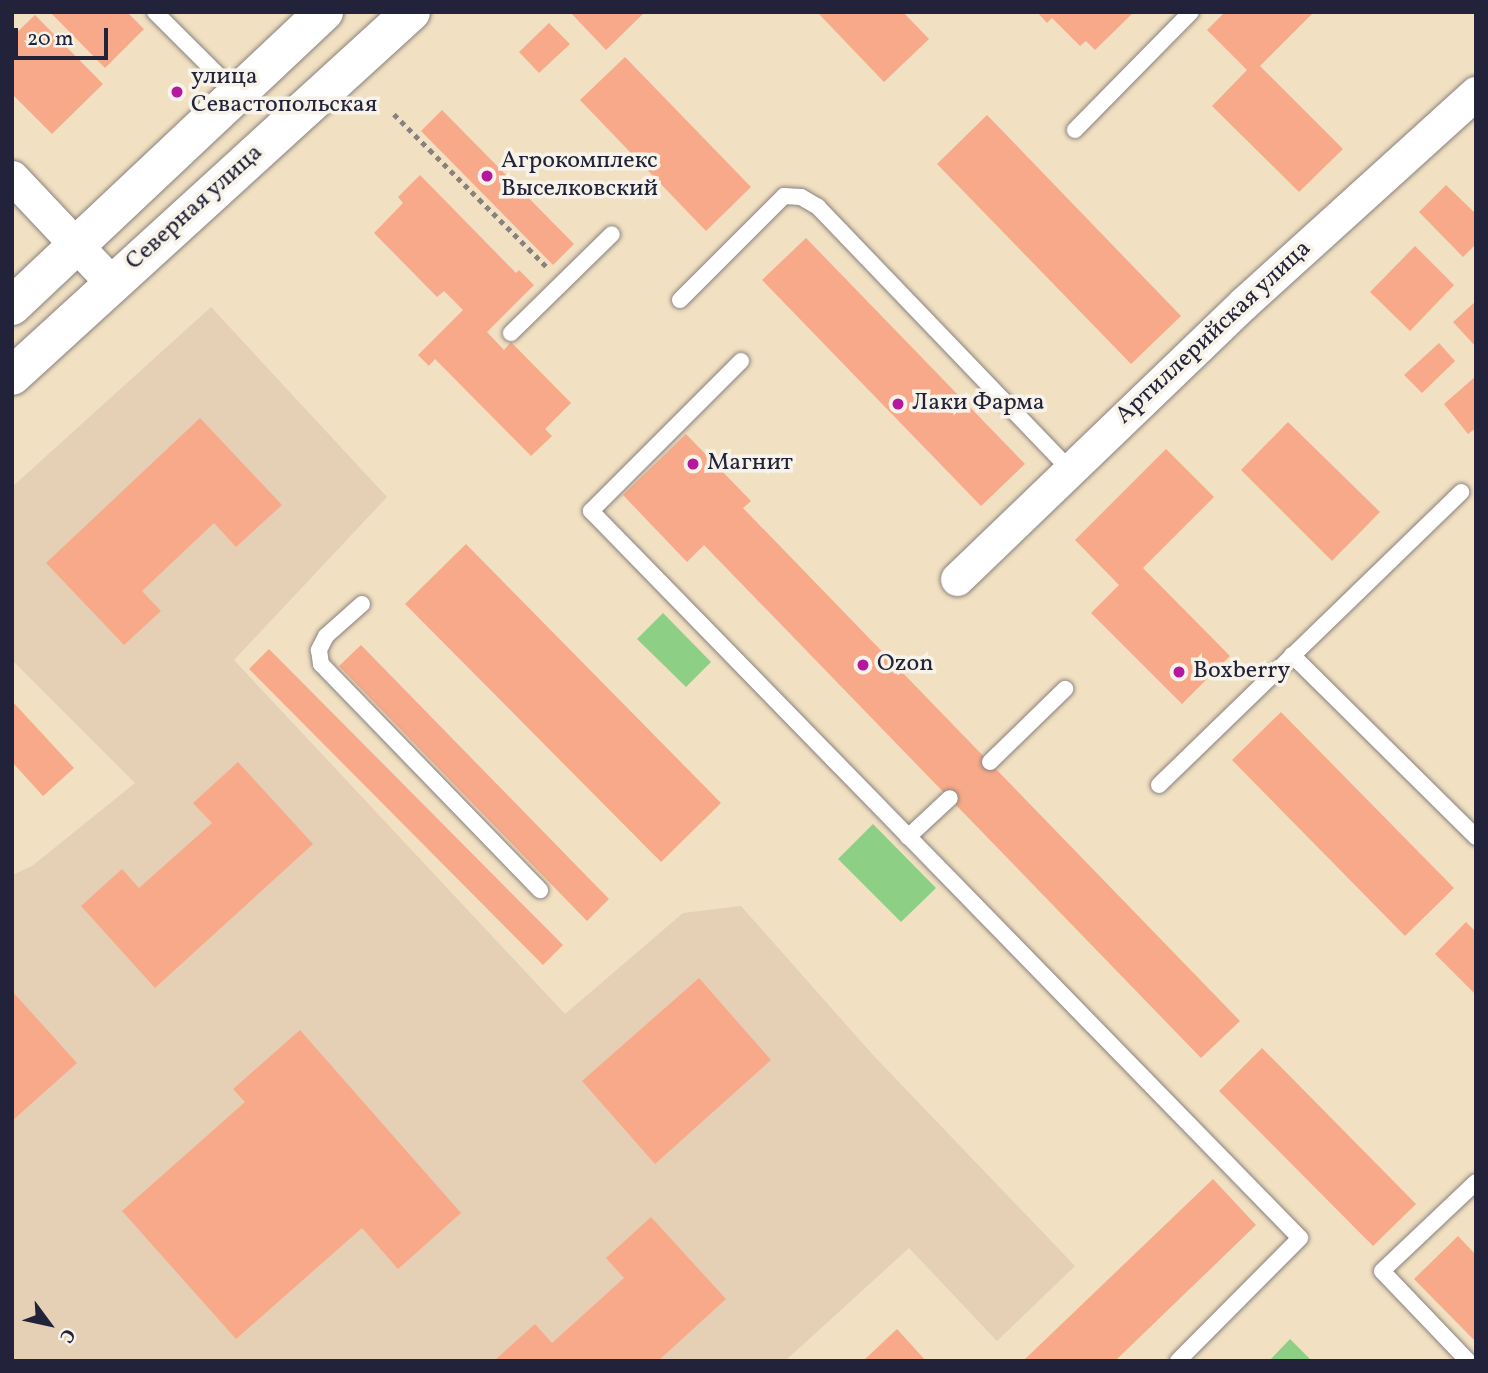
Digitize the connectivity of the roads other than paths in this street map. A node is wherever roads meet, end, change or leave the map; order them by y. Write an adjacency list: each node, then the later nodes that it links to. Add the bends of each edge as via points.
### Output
1 (155, 12): 6 (lane)
2 (324, 12): 6 (main road)
3 (1191, 12): 7 (lane)
4 (400, 16): 11 (main road, Северная улица)
5 (1476, 93): 17 (street, Артиллерийская улица, via 1252,295)
6 (237, 94): 10 (main road)
7 (1075, 130)
8 (12, 177): 10 (street)
9 (612, 234): 14 (lane)
10 (76, 245): 11 (street); 13 (main road)
11 (112, 283): 16 (main road, Северная улица)
12 (680, 300): 17 (lane, via 785,196 801,197 818,207)
13 (12, 306)
14 (511, 333)
15 (741, 361): 26 (lane, via 592,511)
16 (12, 376)
17 (1070, 470): 19 (street, Артиллерийская улица)
18 (1461, 492): 21 (lane)
19 (957, 579)
20 (362, 604): 28 (lane, via 326,636 319,650 321,664)
21 (1292, 656): 24 (lane); 27 (lane)
22 (1065, 689): 23 (lane)
23 (990, 762)
24 (1159, 785)
25 (950, 799): 26 (lane)
26 (908, 837): 30 (lane, via 1300,1238)
27 (1476, 837)
28 (540, 890)
29 (1476, 1182): 31 (lane, via 1382,1272)
30 (1178, 1361)
31 (1468, 1361)

